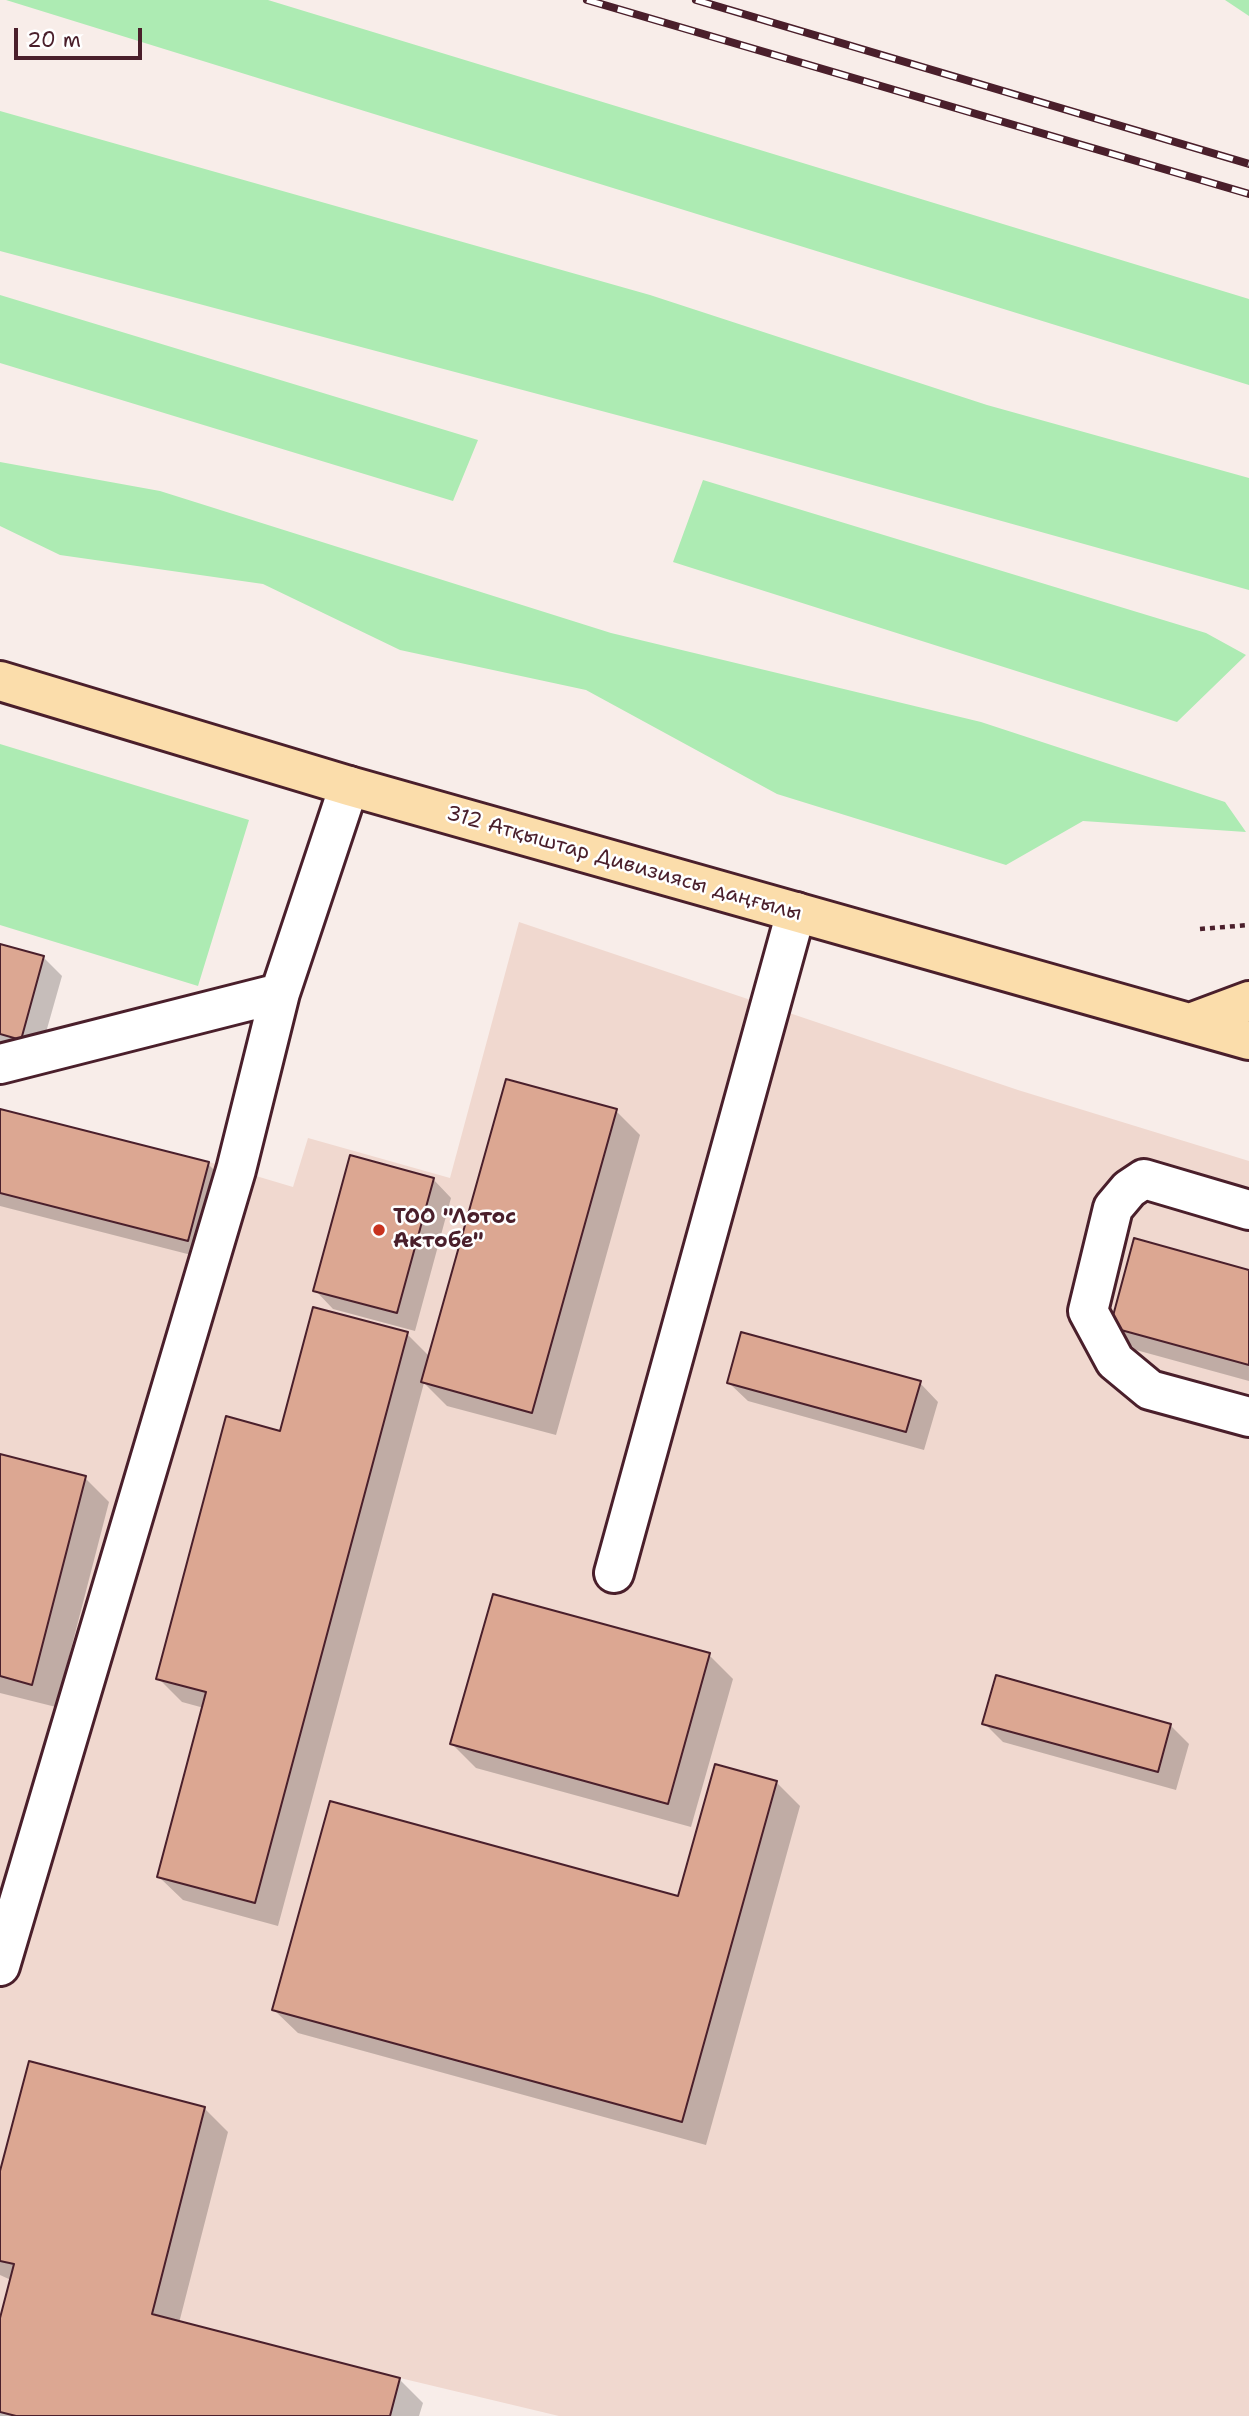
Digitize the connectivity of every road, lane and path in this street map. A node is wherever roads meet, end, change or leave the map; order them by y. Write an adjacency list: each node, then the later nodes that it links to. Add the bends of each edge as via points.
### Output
1 (0, 681): 2 (highway, 312 Атқыштар Дивизиясы даңғылы)
2 (349, 786): 3 (highway, 312 Атқыштар Дивизиясы даңғылы); 6 (lane)
3 (796, 912): 8 (highway, 312 Атқыштар Дивизиясы даңғылы); 13 (lane)
4 (1249, 925): 5 (path)
5 (1200, 929)
6 (280, 993): 10 (lane); 14 (lane, via 236,1170)
7 (1249, 1001): 8 (highway)
8 (1190, 1023): 9 (highway, 312 Атқыштар Дивизиясы даңғылы)
9 (1249, 1040)
10 (0, 1065)
11 (1249, 1210): 12 (lane, via 1144,1179 1113,1208 1088,1311 1115,1361 1150,1390)
12 (1249, 1417)
13 (614, 1573)
14 (0, 1966)

